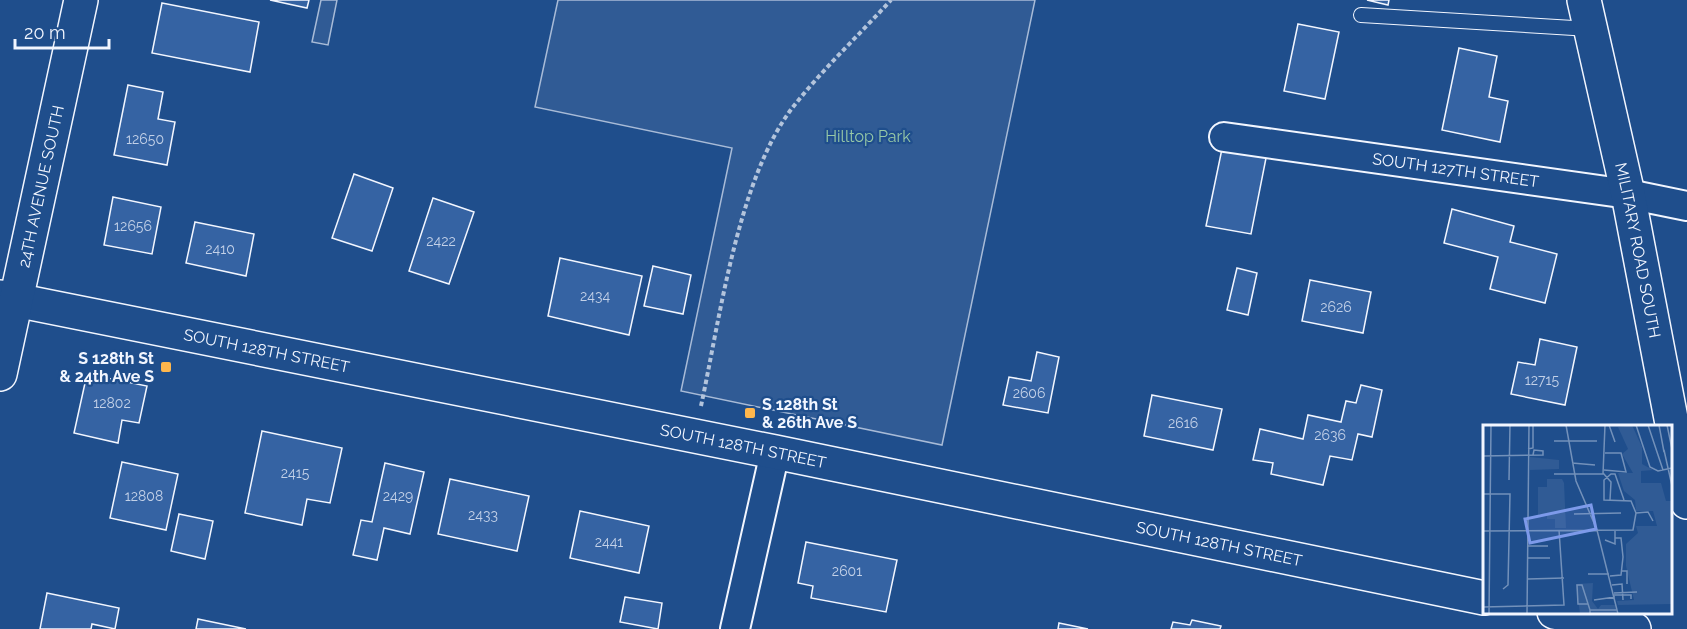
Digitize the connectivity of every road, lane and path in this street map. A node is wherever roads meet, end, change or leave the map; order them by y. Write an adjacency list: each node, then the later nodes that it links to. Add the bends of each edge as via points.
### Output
1 (81, 0): 8 (street, 24TH AVENUE SOUTH)
2 (891, 0): 10 (path, via 792,108 759,169 740,229)
3 (1587, 14): 4 (lane); 6 (street, MILITARY ROAD SOUTH)
4 (1361, 15)
5 (1224, 137): 6 (street, SOUTH 127TH STREET)
6 (1629, 194): 7 (street, SOUTH 127TH STREET); 12 (street, MILITARY ROAD SOUTH)
7 (1687, 206)
8 (8, 299): 9 (street, 24TH AVENUE SOUTH); 10 (street, SOUTH 128TH STREET)
9 (0, 374)
10 (694, 436): 11 (street, SOUTH 128TH STREET)
11 (775, 452): 13 (street, SOUTH 128TH STREET); 15 (street)
12 (1687, 501)
13 (1483, 598)
14 (1563, 614): 16 (street)
15 (735, 629)
16 (1634, 629)

